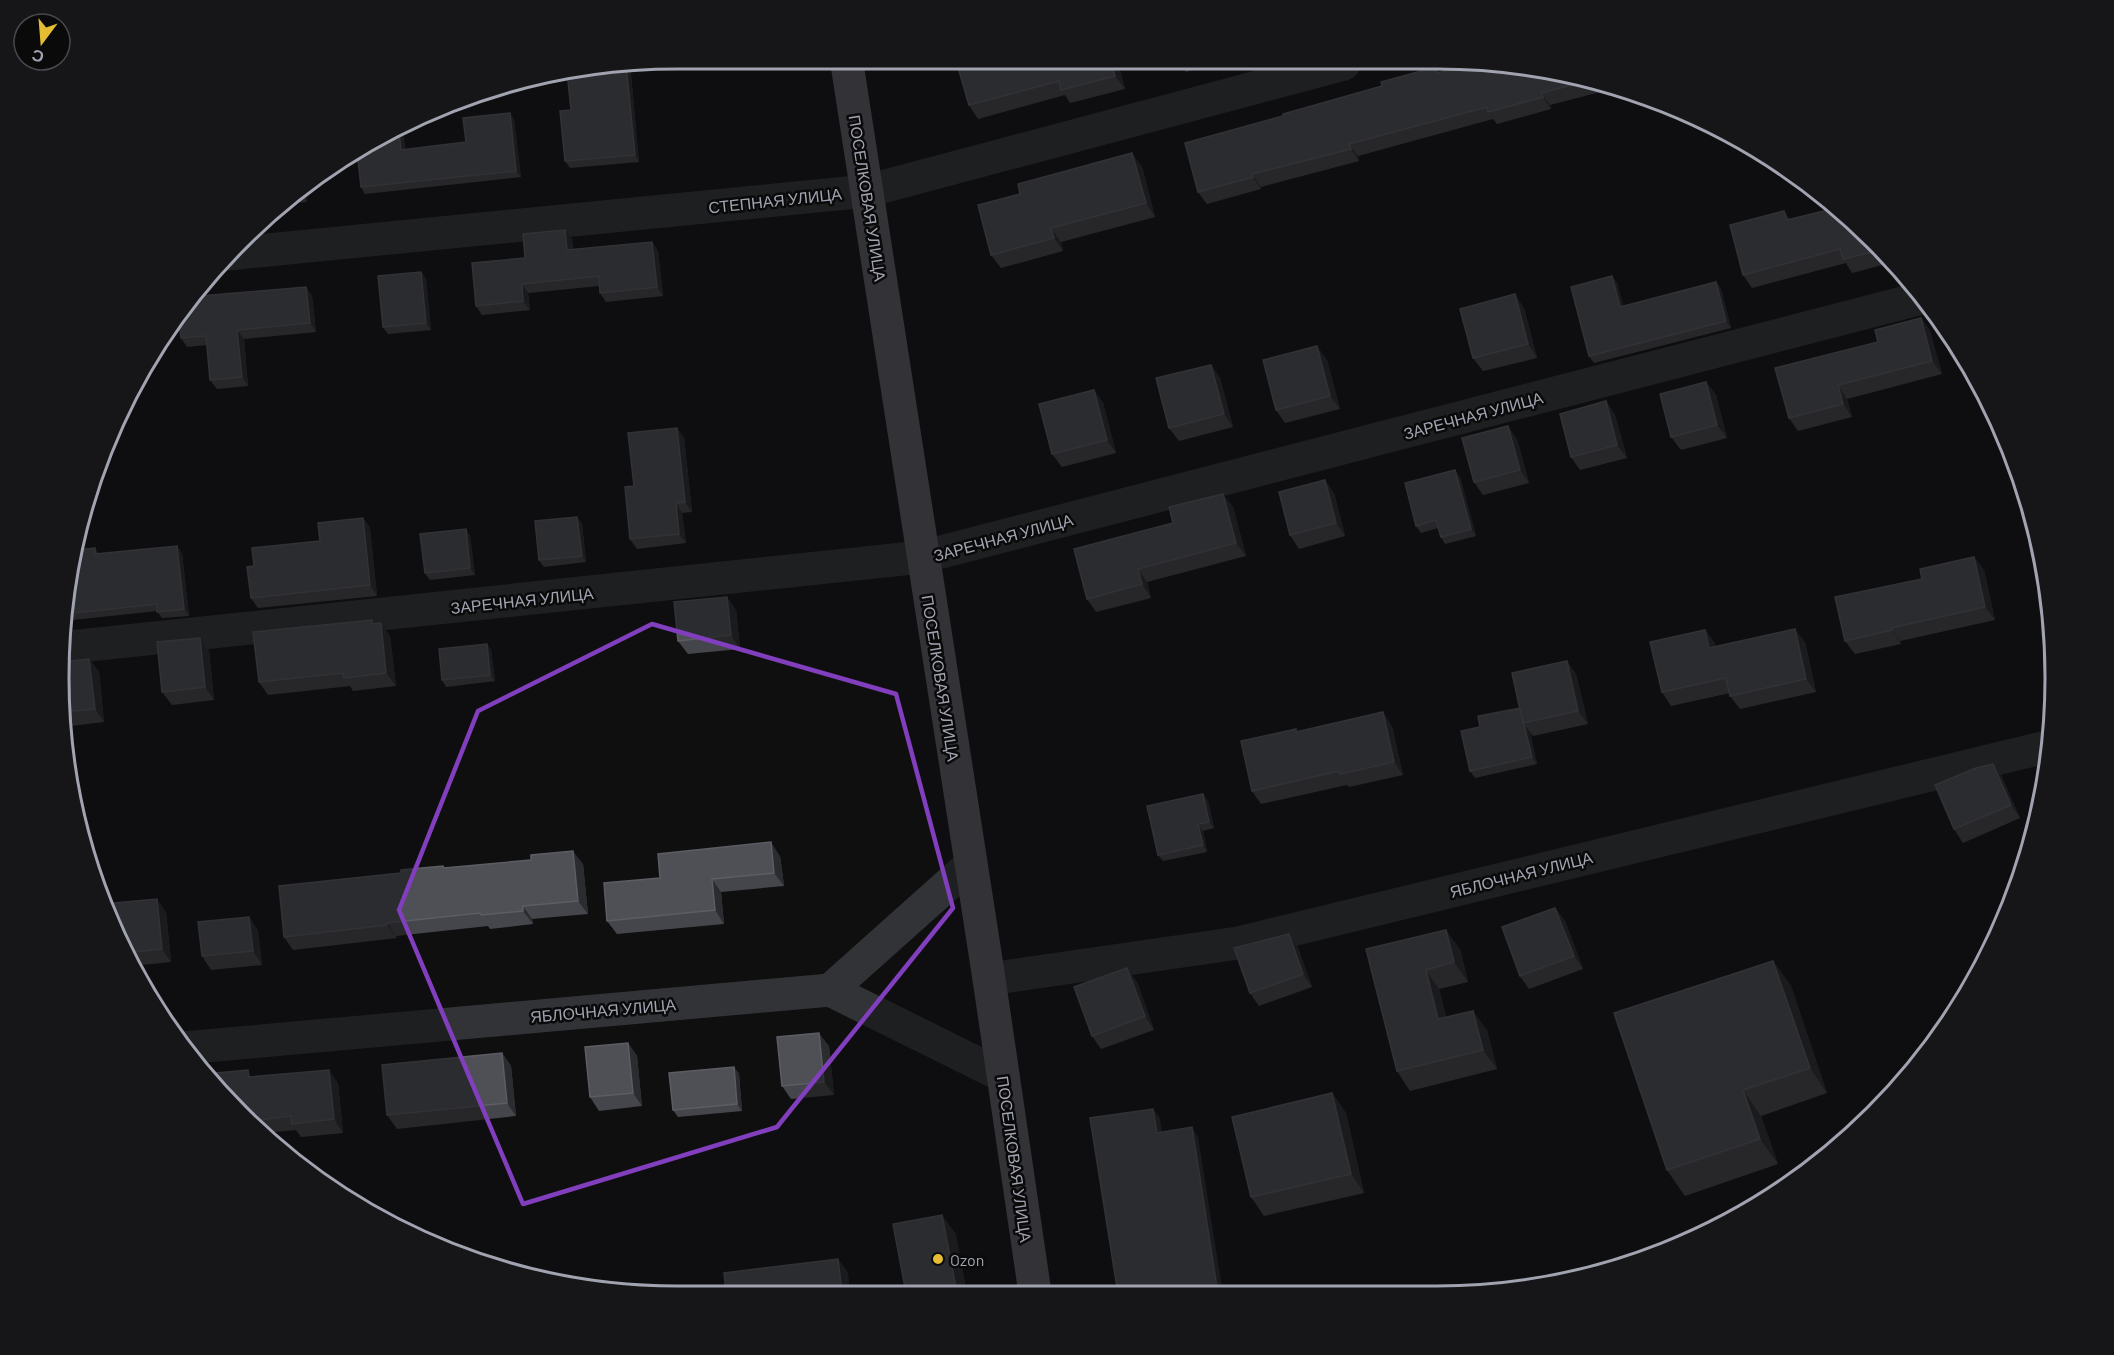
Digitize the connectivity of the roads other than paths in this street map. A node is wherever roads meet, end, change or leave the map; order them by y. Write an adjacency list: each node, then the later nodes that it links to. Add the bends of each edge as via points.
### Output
1 (848, 69): 3 (highway, ПОСЕЛКОВАЯ УЛИЦА)
2 (1325, 69): 3 (street, СТЕПНАЯ УЛИЦА)
3 (867, 191): 4 (street, СТЕПНАЯ УЛИЦА); 6 (highway, ПОСЕЛКОВАЯ УЛИЦА)
4 (242, 253)
5 (1914, 300): 6 (street, ЗАРЕЧНАЯ УЛИЦА)
6 (922, 557): 7 (street, ЗАРЕЧНАЯ УЛИЦА); 9 (highway, ПОСЕЛКОВАЯ УЛИЦА)
7 (70, 647)
8 (2041, 748): 10 (street, ЯБЛОЧНАЯ УЛИЦА, via 1238,943)
9 (971, 864): 10 (highway, ПОСЕЛКОВАЯ УЛИЦА); 11 (street)
10 (989, 979): 13 (highway, ПОСЕЛКОВАЯ УЛИЦА)
11 (830, 990): 12 (street, ЯБЛОЧНАЯ УЛИЦА); 13 (street)
12 (194, 1047)
13 (1003, 1076): 14 (highway, ПОСЕЛКОВАЯ УЛИЦА)
14 (1034, 1286)

